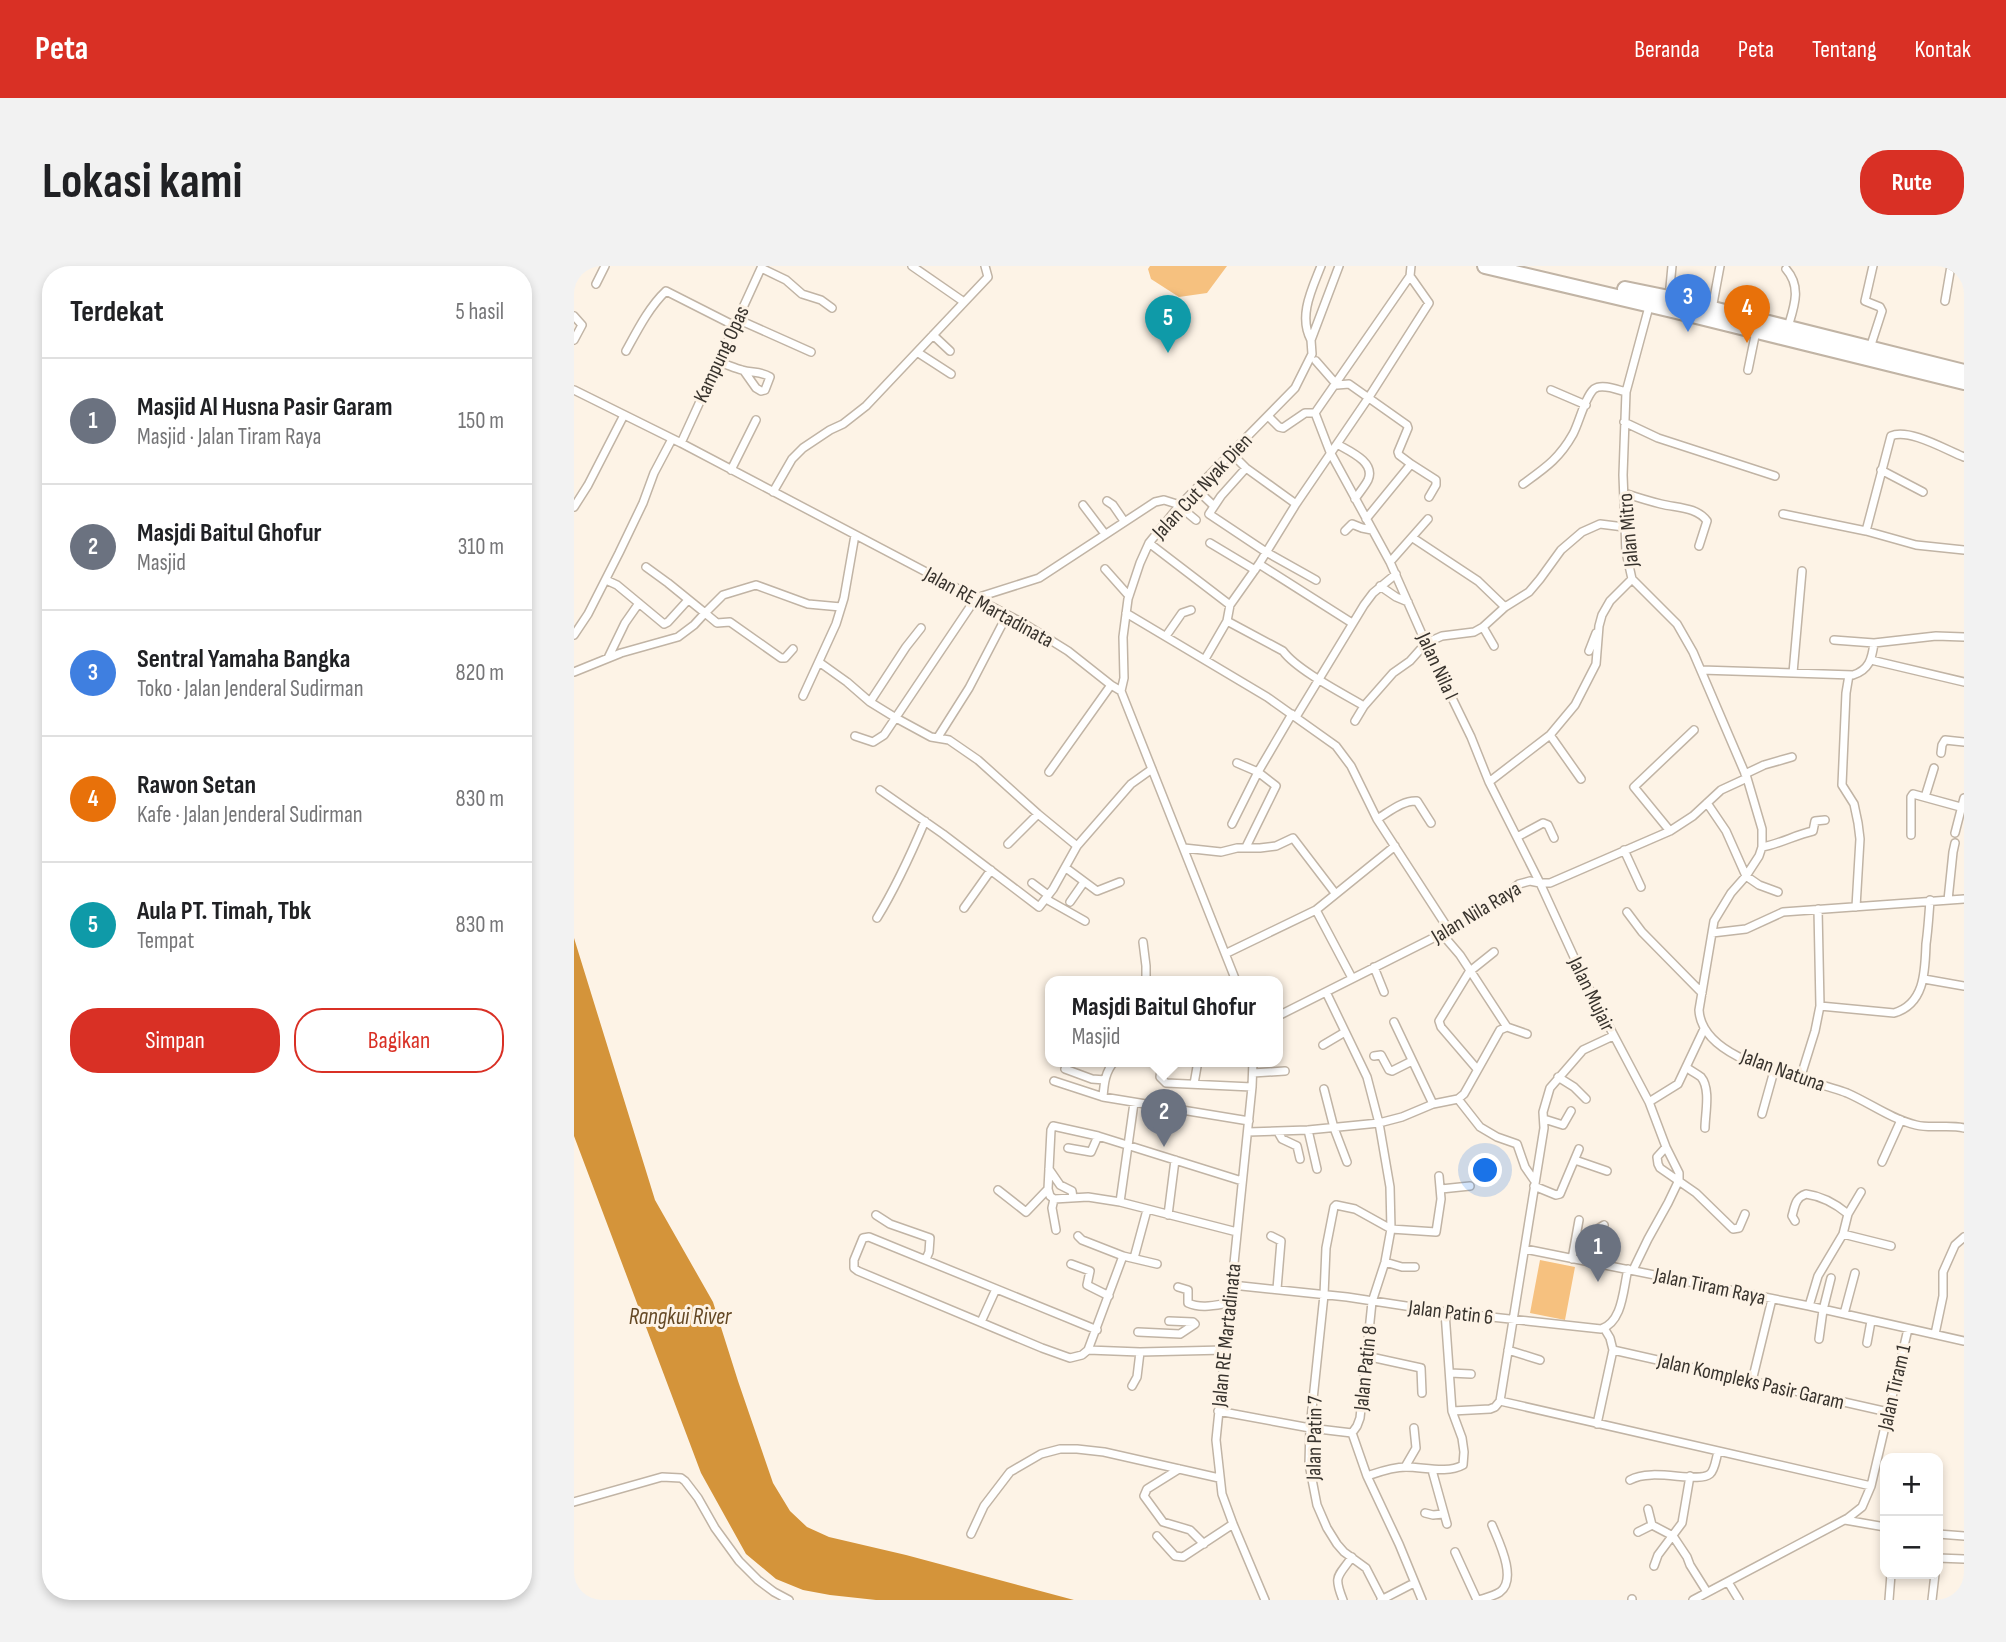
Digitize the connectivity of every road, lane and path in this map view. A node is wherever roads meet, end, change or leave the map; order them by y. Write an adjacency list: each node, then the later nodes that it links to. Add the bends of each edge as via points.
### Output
1 (604, 266): 16 (street)
2 (912, 266): 20 (street)
3 (1321, 266): 29 (street, Jalan Cut Nyak Dien, via 1306,316)
4 (1339, 266): 29 (street, Jalan Cut Nyak Dien)
5 (1411, 266): 15 (street)
6 (1485, 266): 18 (highway)
7 (1527, 266): 18 (highway)
8 (1672, 266): 17 (street)
9 (1720, 266): 22 (street)
10 (1873, 266): 30 (street, via 1865,300 1882,311)
11 (1951, 266): 19 (street)
12 (761, 267): 21 (street); 24 (street, Kampung Opas)
13 (988, 267): 20 (street, via 987,279)
14 (1786, 269): 25 (street, via 1796,292)
15 (1410, 276): 43 (street); 47 (street, via 1428,304)
16 (596, 284)
17 (1669, 298): 18 (highway); 22 (highway)
18 (1650, 300): 26 (highway); 46 (street, Jalan Mitro)
19 (1945, 301)
20 (964, 302): 27 (street)
21 (832, 308)
22 (1712, 309): 25 (highway)
23 (574, 316): 28 (street, via 582,326)
24 (736, 323): 31 (street, via 665,291); 33 (street); 36 (street, Kampung Opas)
25 (1788, 328): 30 (highway)
26 (1756, 331): 37 (highway); 38 (street)
27 (933, 335): 32 (street); 34 (street)
28 (574, 340)
29 (1311, 340): 51 (street, Jalan Cut Nyak Dien, via 1312,354 1300,380)
30 (1870, 348): 37 (highway)
31 (626, 351)
32 (950, 351)
33 (811, 352)
34 (917, 352): 41 (street); 67 (street, via 857,414 792,459)
35 (1316, 361): 43 (street)
36 (718, 362): 39 (street); 55 (street, Kampung Opas)
37 (1910, 363): 40 (highway); 42 (highway)
38 (1748, 370)
39 (744, 371)
40 (1964, 372)
41 (951, 374)
42 (1964, 382)
43 (1335, 383): 47 (street, via 1349,384); 49 (street)
44 (574, 390): 50 (street, Jalan RE Martadinata)
45 (1551, 390): 48 (street)
46 (1626, 392): 48 (street, via 1599,387); 53 (street, Jalan Mitro)
47 (1367, 396): 56 (street); 60 (street, via 1407,425 1398,452)
48 (1586, 405): 65 (street, via 1555,461)
49 (1315, 413): 51 (street, via 1305,413 1283,428); 57 (street, Jalan Nila I)
50 (624, 415): 54 (street, Jalan RE Martadinata); 77 (street)
51 (1268, 416): 58 (street, Jalan Cut Nyak Dien)
52 (756, 420): 62 (street)
53 (1624, 422): 64 (street, via 1658,438); 69 (street, Jalan Mitro)
54 (672, 439): 55 (street, Jalan RE Martadinata); 102 (street)
55 (681, 443): 62 (street, Jalan RE Martadinata)
56 (1337, 444): 57 (street); 71 (street, via 1369,468 1369,478)
57 (1329, 449): 71 (street, Jalan Nila I); 73 (street)
58 (1231, 453): 61 (street); 66 (street, Jalan Cut Nyak Dien)
59 (1964, 457): 63 (street, via 1914,436 1896,434 1890,438)
60 (1411, 464): 70 (street, via 1436,480); 79 (street)
61 (1246, 468): 73 (street); 76 (street)
62 (731, 470): 67 (street, Jalan RE Martadinata)
63 (1881, 470): 68 (street); 86 (street)
64 (1775, 476)
65 (1522, 484)
66 (1196, 489): 75 (street, Jalan Cut Nyak Dien); 76 (street)
67 (773, 492): 88 (street, Jalan RE Martadinata)
68 (1923, 492)
69 (1624, 493): 83 (street, Jalan Mitro); 92 (street, via 1705,517)
70 (1429, 497)
71 (1355, 499): 79 (street, Jalan Nila I)
72 (1107, 501): 82 (street)
73 (1294, 502): 93 (street)
74 (1083, 505): 87 (street)
75 (1180, 505): 81 (street); 82 (street, via 1160,500); 91 (street, Jalan Cut Nyak Dien)
76 (1214, 506): 93 (street, via 1209,514)
77 (574, 507)
78 (1783, 514): 86 (street)
79 (1366, 519): 84 (street, Jalan Nila I)
80 (1428, 519): 89 (street)
81 (1196, 520)
82 (1125, 521): 87 (street)
83 (1624, 527): 101 (street, Jalan Mitro); 112 (street, via 1600,524 1583,532 1561,550 1529,592)
84 (1372, 530): 85 (street, via 1352,524); 95 (street, Jalan Nila I)
85 (1345, 531)
86 (1866, 531): 94 (street, via 1916,545)
87 (1105, 534): 106 (street, via 1040,578)
88 (855, 535): 106 (street, Jalan RE Martadinata); 111 (street)
89 (1413, 538): 95 (street); 112 (street, via 1478,581)
90 (1210, 543): 97 (street)
91 (1149, 544): 105 (street, Jalan Cut Nyak Dien); 108 (street)
92 (1699, 546)
93 (1263, 550): 97 (street); 103 (street)
94 (1964, 550)
95 (1390, 562): 100 (street, Jalan Nila I)
96 (646, 567): 107 (street)
97 (1253, 567): 108 (street); 118 (street)
98 (1105, 569): 105 (street)
99 (1802, 571): 137 (street)
100 (1396, 574): 104 (street); 109 (street, Jalan Nila I)
101 (1632, 579): 119 (street, via 1610,601); 135 (street, Jalan Mitro, via 1676,624)
102 (606, 580): 110 (street); 122 (street)
103 (1316, 580)
104 (1380, 586): 109 (street); 118 (street)
105 (1129, 596): 115 (street, Jalan Cut Nyak Dien)
106 (976, 598): 116 (street, Jalan RE Martadinata); 147 (street)
107 (688, 600): 110 (street, via 666,624); 114 (street)
108 (1226, 602): 117 (street)
109 (1408, 602): 126 (street, Jalan Nila I)
110 (639, 603): 132 (street)
111 (841, 607): 114 (street, via 808,604 756,585 723,596); 134 (street)
112 (1506, 607): 120 (street)
113 (1191, 610): 123 (street, via 1182,613)
114 (705, 613): 129 (street, via 717,623 730,622 783,659); 132 (street, via 678,637)
115 (1126, 613): 123 (street); 142 (street, Jalan Cut Nyak Dien)
116 (1007, 615): 141 (street, Jalan RE Martadinata, via 1068,650); 152 (street)
117 (1227, 621): 131 (street); 139 (street, via 1283,651)
118 (1352, 623): 139 (street)
119 (1599, 626): 130 (street); 150 (street, via 1596,664 1575,705)
120 (1483, 627): 126 (street); 128 (street)
121 (921, 628): 144 (street)
122 (574, 635)
123 (1166, 636): 131 (street)
124 (1964, 637): 127 (street)
125 (1835, 639): 127 (street)
126 (1426, 643): 145 (street); 163 (street, Jalan Nila I)
127 (1874, 643): 133 (street)
128 (1494, 646)
129 (793, 649)
130 (1589, 650)
131 (1199, 655): 146 (street)
132 (608, 658): 136 (street)
133 (1871, 660): 138 (street, via 1864,670); 140 (street)
134 (819, 662): 143 (street); 144 (street)
135 (1701, 670): 137 (street); 161 (street, Jalan Mitro)
136 (574, 672)
137 (1793, 673): 138 (street)
138 (1849, 674): 203 (street, via 1842,785 1854,804 1860,839)
139 (1320, 680): 145 (street); 146 (street)
140 (1964, 682)
141 (1111, 685): 142 (street, Jalan RE Martadinata); 159 (street)
142 (1121, 691): 158 (street)
143 (803, 696)
144 (870, 702): 147 (street)
145 (1364, 706): 148 (street)
146 (1294, 716): 160 (street); 170 (street, via 1336,746)
147 (896, 718): 151 (street, via 876,741); 152 (street, via 930,737)
148 (1354, 721)
149 (1694, 730): 175 (street, via 1634,788)
150 (1552, 733): 162 (street); 163 (street)
151 (855, 736)
152 (939, 737): 169 (street, via 978,760)
153 (1964, 742): 154 (street, via 1945,740)
154 (1941, 753)
155 (1792, 757): 161 (street, Jalan Nila Raya)
156 (1237, 763): 160 (street)
157 (1934, 768): 165 (street)
158 (1152, 769): 182 (street); 184 (street, via 1131,784)
159 (1049, 772)
160 (1258, 772): 174 (street); 183 (street, via 1276,786)
161 (1746, 776): 167 (street, Jalan Nila Raya); 186 (street, via 1759,814)
162 (1581, 779)
163 (1489, 782): 178 (street, Jalan Nila I)
164 (880, 790): 172 (street)
165 (1925, 797): 168 (street); 177 (street, via 1915,793 1911,797)
166 (1964, 798): 168 (street)
167 (1707, 803): 175 (street, Jalan Nila Raya); 190 (street, via 1726,831)
168 (1963, 808): 176 (street)
169 (1038, 814): 181 (street); 184 (street)
170 (1377, 819): 173 (street, via 1416,800); 185 (street)
171 (1825, 820): 186 (street, via 1815,821 1813,831)
172 (925, 821): 189 (street); 208 (street)
173 (1432, 823)
174 (1232, 824)
175 (1670, 831): 187 (street, Jalan Nila Raya)
176 (1955, 833)
177 (1912, 835)
178 (1517, 837): 179 (street, via 1543,822); 194 (street, Jalan Nila I)
179 (1554, 838)
180 (1955, 843): 200 (street)
181 (1008, 844)
182 (1183, 844): 183 (street, via 1215,852); 214 (street)
183 (1248, 845): 197 (street, via 1276,846 1294,838)
184 (1077, 846): 188 (street)
185 (1395, 846): 197 (street); 210 (street)
186 (1762, 847): 190 (street)
187 (1624, 850): 194 (street, Jalan Nila Raya, via 1556,881); 195 (street)
188 (1066, 868): 191 (street); 198 (street)
189 (991, 870): 198 (street, via 1037,906); 204 (street)
190 (1746, 876): 196 (street); 211 (street, via 1721,908)
191 (1084, 882): 192 (street, via 1098,891); 202 (street)
192 (1120, 882)
193 (1032, 883): 198 (street)
194 (1540, 883): 210 (street, Jalan Nila Raya, via 1519,884 1489,908); 232 (street, Jalan Mujair)
195 (1641, 887)
196 (1778, 892)
197 (1335, 893): 205 (street)
198 (1047, 897): 209 (street)
199 (1964, 899): 200 (street)
200 (1948, 900): 201 (street)
201 (1930, 901): 203 (street); 220 (street)
202 (1070, 902)
203 (1856, 907): 206 (street)
204 (964, 908)
205 (1316, 909): 214 (street); 219 (street)
206 (1818, 909): 211 (street, via 1783,912 1746,929); 225 (street)
207 (1627, 912): 224 (street)
208 (877, 918)
209 (1085, 921)
210 (1446, 932): 215 (street, Jalan Nila Raya); 216 (street)
211 (1712, 933): 224 (street)
212 (1143, 942): 217 (street)
213 (1494, 952): 216 (street)
214 (1227, 953): 218 (street)
215 (1374, 967): 219 (street, Jalan Nila Raya); 223 (street)
216 (1469, 972): 228 (street); 242 (street, via 1438,1023)
217 (1146, 976)
218 (1235, 976)
219 (1352, 978): 222 (street, Jalan Nila Raya)
220 (1924, 979): 221 (street); 225 (street, via 1913,1002 1898,1012)
221 (1964, 986)
222 (1326, 992): 226 (street, Jalan Nila Raya); 230 (street, Jalan Patin 8)
223 (1384, 992)
224 (1702, 993): 229 (street, via 1699,1016)
225 (1820, 1006): 247 (street)
226 (1283, 1014)
227 (1394, 1022): 235 (street)
228 (1507, 1027): 231 (street); 242 (street, via 1498,1033)
229 (1704, 1029): 240 (street); 244 (street, Jalan Natuna, via 1725,1048)
230 (1345, 1032): 233 (street); 264 (street, Jalan Patin 8, via 1367,1077)
231 (1527, 1034)
232 (1613, 1036): 246 (street, via 1583,1050); 256 (street, Jalan Mujair)
233 (1323, 1045)
234 (1374, 1056): 235 (street, via 1382,1056 1392,1072)
235 (1412, 1060): 258 (street)
236 (1110, 1067): 248 (street)
237 (1161, 1067): 250 (street, via 1162,1081)
238 (1197, 1067): 250 (street)
239 (1253, 1067): 245 (street, Jalan RE Martadinata)
240 (1686, 1068): 256 (street, via 1674,1088); 266 (street, via 1705,1084)
241 (1065, 1069): 248 (street)
242 (1478, 1069): 254 (street)
243 (1285, 1071): 245 (street)
244 (1774, 1071): 247 (street, Jalan Natuna); 260 (street)
245 (1253, 1073): 251 (street, Jalan RE Martadinata)
246 (1558, 1077): 255 (street); 261 (street, via 1545,1100)
247 (1800, 1079): 262 (street, Jalan Natuna, via 1846,1093)
248 (1105, 1080): 253 (street)
249 (1054, 1081): 253 (street)
250 (1194, 1084): 251 (street)
251 (1252, 1087): 263 (street, Jalan RE Martadinata)
252 (1324, 1089): 265 (street)
253 (1102, 1097): 257 (street)
254 (1458, 1098): 258 (street); 287 (street, via 1480,1127 1517,1144)
255 (1586, 1099)
256 (1648, 1102): 273 (street, Jalan Mujair)
257 (1134, 1103): 263 (street); 272 (street)
258 (1433, 1104): 264 (street)
259 (1571, 1111): 261 (street, via 1563,1125)
260 (1762, 1114)
261 (1544, 1119): 287 (street)
262 (1901, 1120): 267 (street, Jalan Natuna); 280 (street)
263 (1249, 1121): 269 (street, Jalan RE Martadinata)
264 (1379, 1123): 265 (street); 304 (street, Jalan Patin 8, via 1391,1187)
265 (1334, 1128): 268 (street); 279 (street)
266 (1704, 1128)
267 (1964, 1128)
268 (1308, 1130): 270 (street); 282 (street)
269 (1248, 1132): 270 (street); 286 (street, Jalan RE Martadinata)
270 (1279, 1132): 276 (street, via 1282,1139 1297,1146)
271 (1098, 1136): 272 (street); 274 (street, via 1091,1152); 281 (street, via 1054,1126)
272 (1126, 1146): 277 (street); 295 (street)
273 (1666, 1147): 285 (street); 285 (street, via 1657,1157 1658,1164)
274 (1068, 1148)
275 (1579, 1149): 278 (street)
276 (1300, 1159)
277 (1175, 1160): 286 (street); 300 (street)
278 (1575, 1160): 283 (street); 287 (street, via 1559,1195)
279 (1348, 1162)
280 (1882, 1162)
281 (1049, 1169): 289 (street); 293 (street, via 1060,1185 1072,1191)
282 (1317, 1169)
283 (1607, 1171)
284 (1439, 1176): 290 (street)
285 (1679, 1180): 297 (street, via 1733,1228 1739,1228); 322 (street)
286 (1242, 1181): 306 (street, Jalan RE Martadinata)
287 (1534, 1183): 312 (street)
288 (1470, 1186): 290 (street)
289 (1048, 1189): 291 (street, via 1026,1212); 294 (street)
290 (1441, 1189): 304 (street, via 1436,1232)
291 (999, 1190)
292 (1861, 1192): 298 (street)
293 (1073, 1198): 294 (street); 295 (street)
294 (1054, 1199): 305 (street)
295 (1120, 1202): 296 (street)
296 (1147, 1210): 300 (street); 314 (street)
297 (1745, 1214)
298 (1847, 1214): 302 (street, via 1806,1194 1796,1202); 307 (street)
299 (876, 1215): 315 (street, via 930,1238)
300 (1168, 1215): 306 (street)
301 (1579, 1220): 316 (street)
302 (1795, 1221)
303 (1604, 1225): 318 (street, via 1594,1230 1589,1240)
304 (1391, 1228): 317 (street, Jalan Patin 8); 329 (street, Jalan Patin 7, via 1355,1209 1335,1206 1326,1248)
305 (1056, 1230)
306 (1237, 1232): 325 (street, Jalan RE Martadinata)
307 (1843, 1234): 311 (street); 334 (street, via 1818,1276)
308 (1078, 1236): 313 (street)
309 (1271, 1236): 328 (street, via 1281,1241)
310 (1964, 1237): 348 (street, via 1942,1272 1942,1306)
311 (1891, 1246)
312 (1525, 1249): 316 (street, Jalan Tiram Raya); 338 (street)
313 (1123, 1256): 314 (street); 330 (street)
314 (1134, 1258): 320 (street)
315 (926, 1259): 327 (street); 342 (street, via 866,1237 854,1267)
316 (1572, 1259): 318 (street, Jalan Tiram Raya)
317 (1384, 1262): 321 (street); 332 (street, Jalan Patin 8)
318 (1594, 1263): 322 (street, Jalan Tiram Raya)
319 (1071, 1264): 330 (street, via 1089,1270 1087,1285)
320 (1157, 1264)
321 (1415, 1267)
322 (1630, 1270): 331 (street, Jalan Tiram Raya); 340 (street)
323 (1855, 1273): 337 (street)
324 (1831, 1278): 335 (street)
325 (1232, 1284): 328 (street, Jalan Patin 6); 333 (street, Jalan RE Martadinata)
326 (1178, 1287): 333 (street, via 1188,1290 1191,1305)
327 (996, 1289): 342 (street); 345 (street)
328 (1277, 1289): 329 (street, Jalan Patin 6)
329 (1324, 1295): 332 (street, Jalan Patin 6); 371 (street, Jalan Patin 7)
330 (1109, 1296): 345 (street)
331 (1772, 1299): 334 (street, Jalan Tiram Raya); 363 (street)
332 (1372, 1302): 336 (street, Jalan Patin 6); 359 (street, Jalan Patin 8)
333 (1230, 1303): 355 (street, Jalan RE Martadinata)
334 (1810, 1307): 335 (street, Jalan Tiram Raya)
335 (1823, 1310): 337 (street, Jalan Tiram Raya); 350 (street)
336 (1445, 1312): 338 (street, Jalan Patin 6); 361 (street)
337 (1844, 1314): 341 (street, Jalan Tiram Raya)
338 (1513, 1319): 343 (street, Jalan Patin 6); 356 (street)
339 (1170, 1321): 347 (street, via 1195,1324 1181,1334)
340 (1614, 1321): 343 (street); 349 (street)
341 (1871, 1321): 344 (street, Jalan Tiram Raya); 352 (street)
342 (981, 1322): 353 (street, via 1064,1356 1075,1358)
343 (1604, 1328): 349 (street)
344 (1908, 1329): 348 (street, Jalan Tiram Raya); 369 (street, Jalan Tiram 1)
345 (1097, 1330): 353 (street)
346 (1138, 1332): 347 (street)
347 (1160, 1334): 354 (street)
348 (1935, 1335): 351 (street, Jalan Tiram Raya)
349 (1610, 1338): 357 (street)
350 (1819, 1339)
351 (1964, 1340)
352 (1867, 1343)
353 (1088, 1350): 358 (street)
354 (1161, 1350): 355 (street); 358 (street)
355 (1225, 1350): 367 (street, Jalan RE Martadinata)
356 (1508, 1350): 360 (street); 366 (street)
357 (1613, 1350): 363 (street, Jalan Kompleks Pasir Garam); 370 (street)
358 (1140, 1352): 364 (street)
359 (1366, 1356): 365 (street, via 1422,1368); 373 (street, Jalan Patin 8, via 1360,1418)
360 (1540, 1360)
361 (1450, 1373): 362 (street); 368 (street)
362 (1471, 1374)
363 (1752, 1381): 369 (street, Jalan Kompleks Pasir Garam)
364 (1132, 1386)
365 (1422, 1393)
366 (1500, 1401): 368 (street, via 1490,1409); 370 (street)
367 (1218, 1411): 371 (street); 380 (street, Jalan RE Martadinata)
368 (1452, 1411): 377 (street, via 1462,1438 1464,1465)
369 (1888, 1412): 382 (street, Jalan Tiram 1)
370 (1597, 1424): 374 (street)
371 (1310, 1427): 373 (street); 401 (street, Jalan Patin 7, via 1309,1464 1317,1505 1337,1544)
372 (1414, 1428): 375 (street, via 1416,1448)
373 (1352, 1433): 378 (street)
374 (1718, 1452): 379 (street, via 1711,1473); 382 (street)
375 (1405, 1467): 377 (street); 378 (street)
376 (1180, 1469): 380 (street); 394 (street, via 1077,1448 1041,1454 1010,1472 984,1506); 399 (street, via 1143,1496 1163,1522 1190,1530)
377 (1432, 1469): 386 (street)
378 (1367, 1476): 408 (street)
379 (1690, 1476): 381 (street, via 1647,1474); 397 (street, via 1682,1523)
380 (1219, 1478): 388 (street, Jalan RE Martadinata)
381 (1630, 1480)
382 (1871, 1486): 387 (street, via 1862,1507)
383 (574, 1502): 410 (street, via 662,1476 681,1478 739,1561)
384 (1648, 1508): 391 (street)
385 (1425, 1513): 386 (street)
386 (1443, 1514): 389 (street)
387 (1843, 1520): 392 (street); 407 (street)
388 (1233, 1524): 399 (street); 411 (street, Jalan RE Martadinata)
389 (1447, 1524)
390 (1492, 1525): 415 (street, via 1507,1563 1506,1577 1499,1593)
391 (1652, 1525): 393 (street); 397 (street)
392 (1880, 1526)
393 (1638, 1532)
394 (971, 1534)
395 (1943, 1534): 398 (street)
396 (1157, 1536): 399 (street, via 1178,1557)
397 (1672, 1536): 404 (street); 409 (street)
398 (1964, 1536)
399 (1204, 1544)
400 (1455, 1552): 415 (street)
401 (1352, 1557): 412 (street, via 1337,1579); 413 (street, Jalan Patin 7, via 1366,1568)
402 (1943, 1558): 403 (street)
403 (1964, 1559)
404 (1654, 1566)
405 (1891, 1579): 418 (street)
406 (1934, 1579): 419 (street)
407 (1728, 1581): 409 (street); 417 (street)
408 (1414, 1583): 413 (street); 414 (street)
409 (1707, 1592): 416 (street)
410 (789, 1600)
411 (1265, 1600)
412 (1343, 1600)
413 (1382, 1600)
414 (1422, 1600)
415 (1478, 1600)
416 (1693, 1600)
417 (1739, 1600)
418 (1889, 1600)
419 (1932, 1600)

